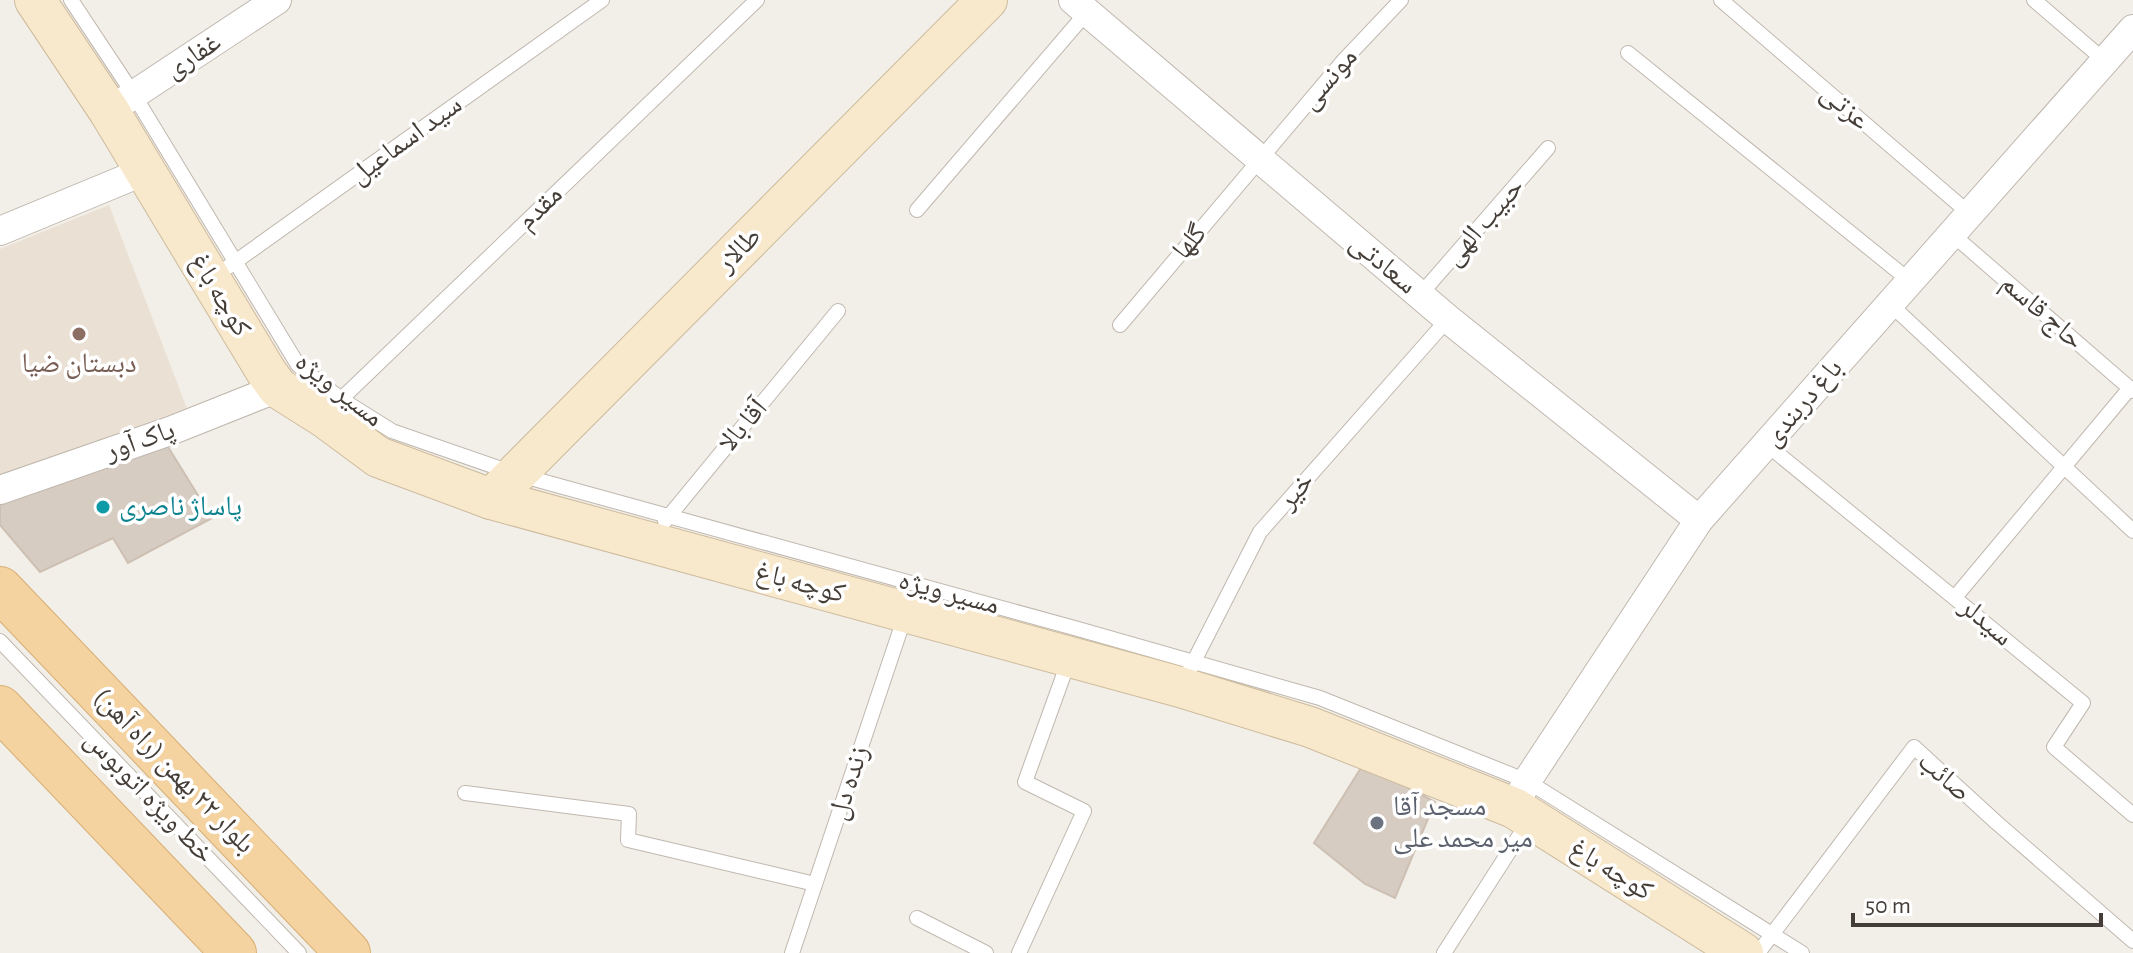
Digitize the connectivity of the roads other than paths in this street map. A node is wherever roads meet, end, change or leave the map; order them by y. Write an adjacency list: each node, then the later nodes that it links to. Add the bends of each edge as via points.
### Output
1 (35, 0): 14 (main road, کوچه باغ)
2 (71, 0): 14 (lane, مسیر ویژه)
3 (277, 0): 14 (street, غفاری)
4 (602, 0): 21 (lane, سید اسماعیل)
5 (757, 0): 30 (lane, مقدم)
6 (987, 0): 33 (main road, طالار)
7 (1401, 0): 16 (lane, مونسی)
8 (1721, 0): 19 (lane, عزتی)
9 (2034, 0): 13 (lane)
10 (1080, 6): 16 (street, سعادتی); 18 (lane)
11 (2133, 29): 13 (street, باغ دربندی)
12 (1628, 53): 22 (lane)
13 (2105, 61): 19 (street, باغ دربندی)
14 (121, 103): 17 (main road, کوچه باغ); 21 (lane, مسیر ویژه)
15 (1548, 148): 23 (lane, حبیب الهی)
16 (1260, 159): 23 (street, سعادتی); 27 (lane, گلها)
17 (145, 171): 20 (street); 21 (main road, کوچه باغ)
18 (917, 210)
19 (1961, 224): 22 (street, باغ دربندی); 29 (lane, حاج قاسم)
20 (0, 231)
21 (222, 271): 28 (main road, کوچه باغ); 30 (lane, مسیر ویژه)
22 (1910, 281): 24 (street, باغ دربندی)
23 (1420, 295): 26 (street, سعادتی)
24 (1890, 304): 31 (street, باغ دربندی); 32 (lane)
25 (838, 311): 36 (lane, آقا بالا)
26 (1448, 319): 35 (street, سعادتی); 43 (lane, خیر, via 1260,532)
27 (1120, 325)
28 (278, 388): 30 (main road, کوچه باغ); 34 (street, پاک آور)
29 (2132, 390): 32 (lane)
30 (333, 408): 33 (main road, کوچه باغ, via 378,457)
31 (1766, 444): 35 (street, باغ دربندی); 39 (lane, سیدلر)
32 (2065, 467): 37 (lane); 39 (lane)
33 (504, 487): 36 (main road, کوچه باغ)
34 (0, 490)
35 (1699, 520): 46 (street, باغ دربندی)
36 (658, 529): 40 (main road, کوچه باغ); 43 (lane, مسیر ویژه)
37 (2133, 531)
38 (0, 589): 54 (main road, بلوار ۲۲ بهمن (راه آهن))
39 (1956, 596): 47 (lane, سیدلر, via 2083,703 2054,747)
40 (906, 612): 42 (main road, کوچه باغ); 48 (lane, زنده دل)
41 (0, 641): 53 (lane, خط ویژه اتوبوس)
42 (1070, 657): 43 (main road, کوچه باغ); 57 (lane, via 1025,782 1084,811)
43 (1187, 674): 46 (main road, کوچه باغ, via 1310,727)
44 (0, 708): 52 (main road)
45 (465, 793): 48 (lane, via 629,814 628,840)
46 (1524, 803): 51 (main road, کوچه باغ); 58 (lane)
47 (2133, 815)
48 (815, 884): 55 (lane, زنده دل)
49 (917, 918): 56 (lane)
50 (2133, 941): 51 (lane, صائب, via 1914,747)
51 (1758, 943): 59 (lane, صائب); 60 (lane)
52 (234, 953)
53 (299, 953)
54 (348, 953)
55 (792, 953)
56 (986, 953)
57 (1019, 953)
58 (1444, 953)
59 (1758, 953)
60 (1802, 953)

